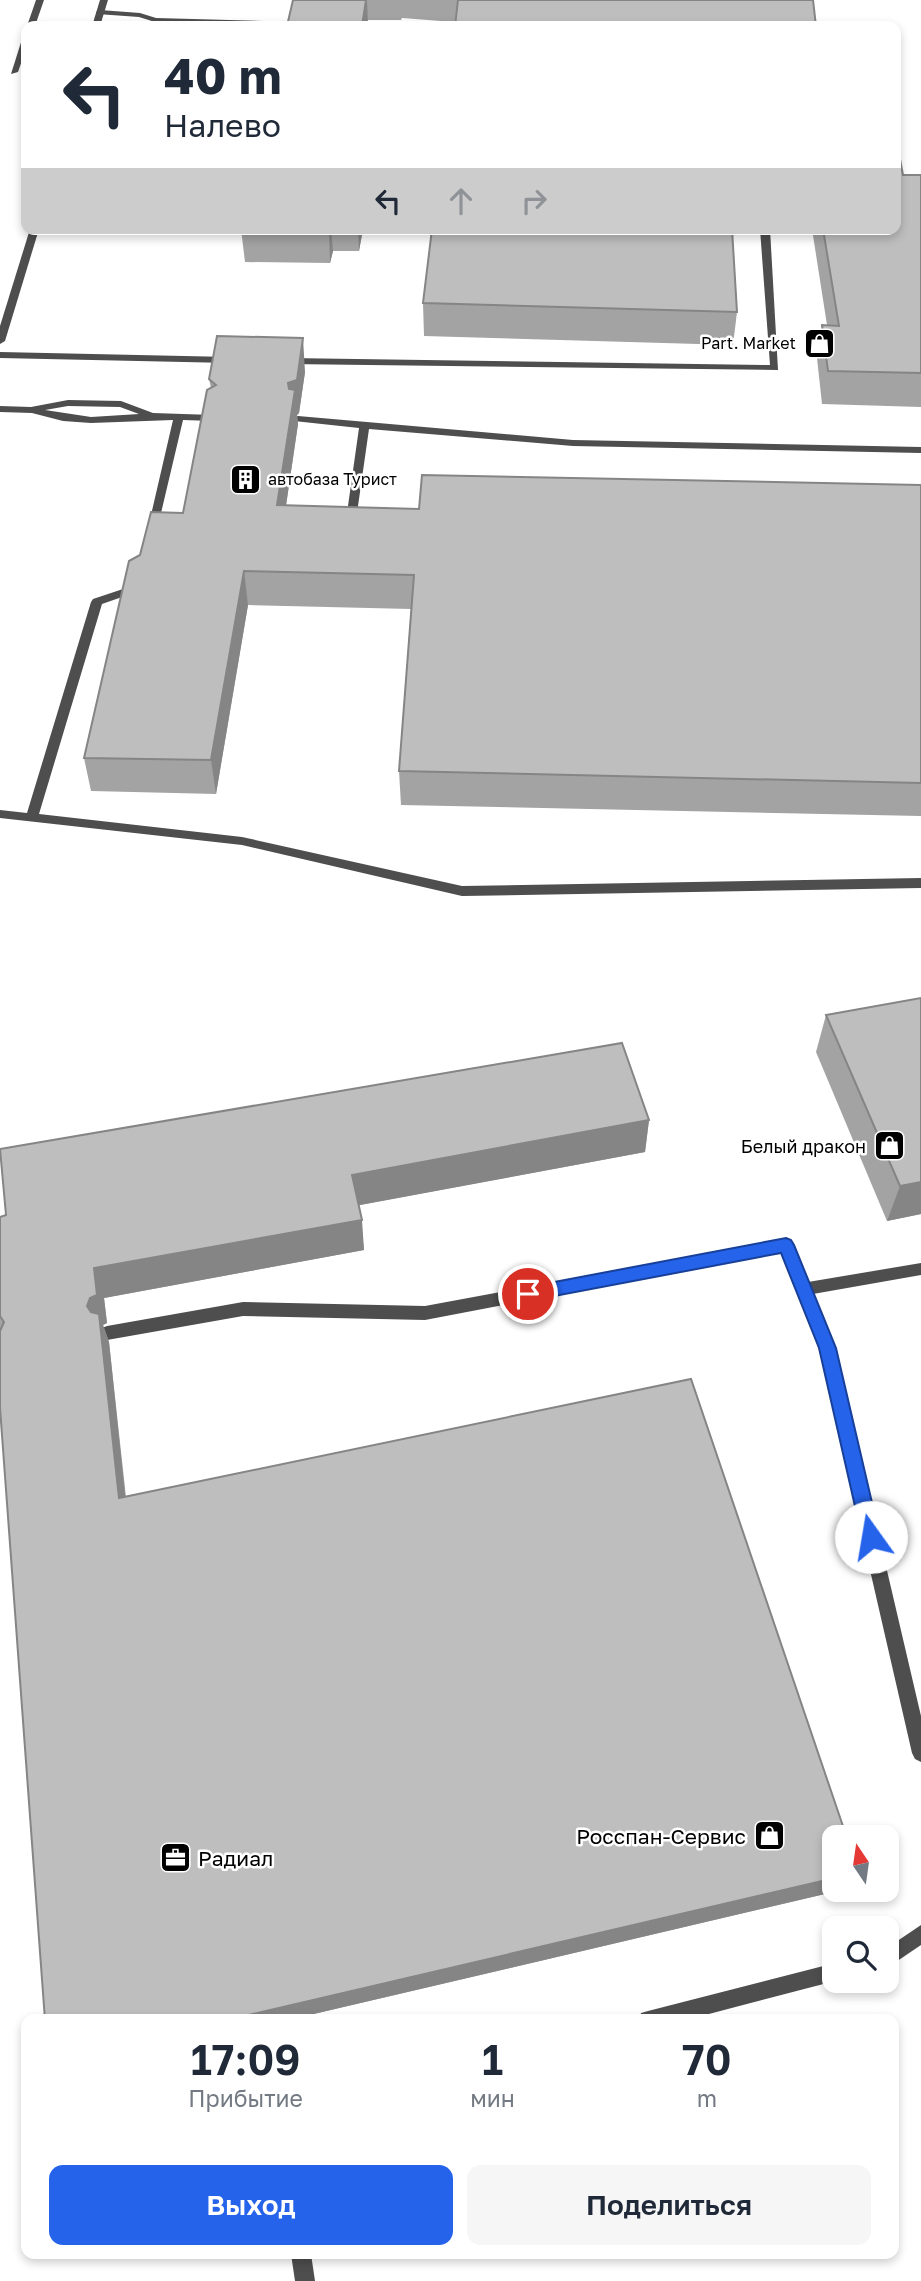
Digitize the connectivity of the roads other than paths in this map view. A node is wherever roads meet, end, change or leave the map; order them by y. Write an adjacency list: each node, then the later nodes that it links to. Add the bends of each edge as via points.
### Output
1 (40, 0): 4 (street)
2 (104, 0): 3 (street)
3 (100, 12): 5 (street); 6 (street)
4 (33, 21)
5 (97, 21)
6 (190, 21)
7 (21, 52): 8 (street)
8 (14, 72)
9 (33, 235): 11 (street)
10 (765, 235): 14 (street, via 775,368)
11 (0, 341)
12 (0, 355): 13 (street)
13 (246, 361)
14 (272, 361)
15 (0, 409): 16 (street)
16 (32, 410): 17 (street, via 61,419); 17 (street, via 68,403 121,404)
17 (152, 416): 18 (street)
18 (179, 417): 19 (street); 24 (street)
19 (212, 418)
20 (299, 419): 21 (street)
21 (364, 426): 22 (street, via 573,443); 23 (street)
22 (921, 450)
23 (352, 513)
24 (151, 535)
25 (142, 575): 27 (street, via 139,588 97,602)
26 (0, 814): 27 (street)
27 (32, 818): 28 (street, via 242,841 462,891)
28 (921, 883)
29 (921, 1269): 30 (street)
30 (803, 1289): 31 (street, via 786,1245 425,1313 243,1309); 32 (street, via 827,1348)
31 (107, 1333)
32 (921, 1753)
33 (921, 1934): 34 (street)
34 (899, 1950)
35 (822, 1975): 36 (street)
36 (671, 2014)
37 (302, 2259): 38 (street)
38 (305, 2281)

